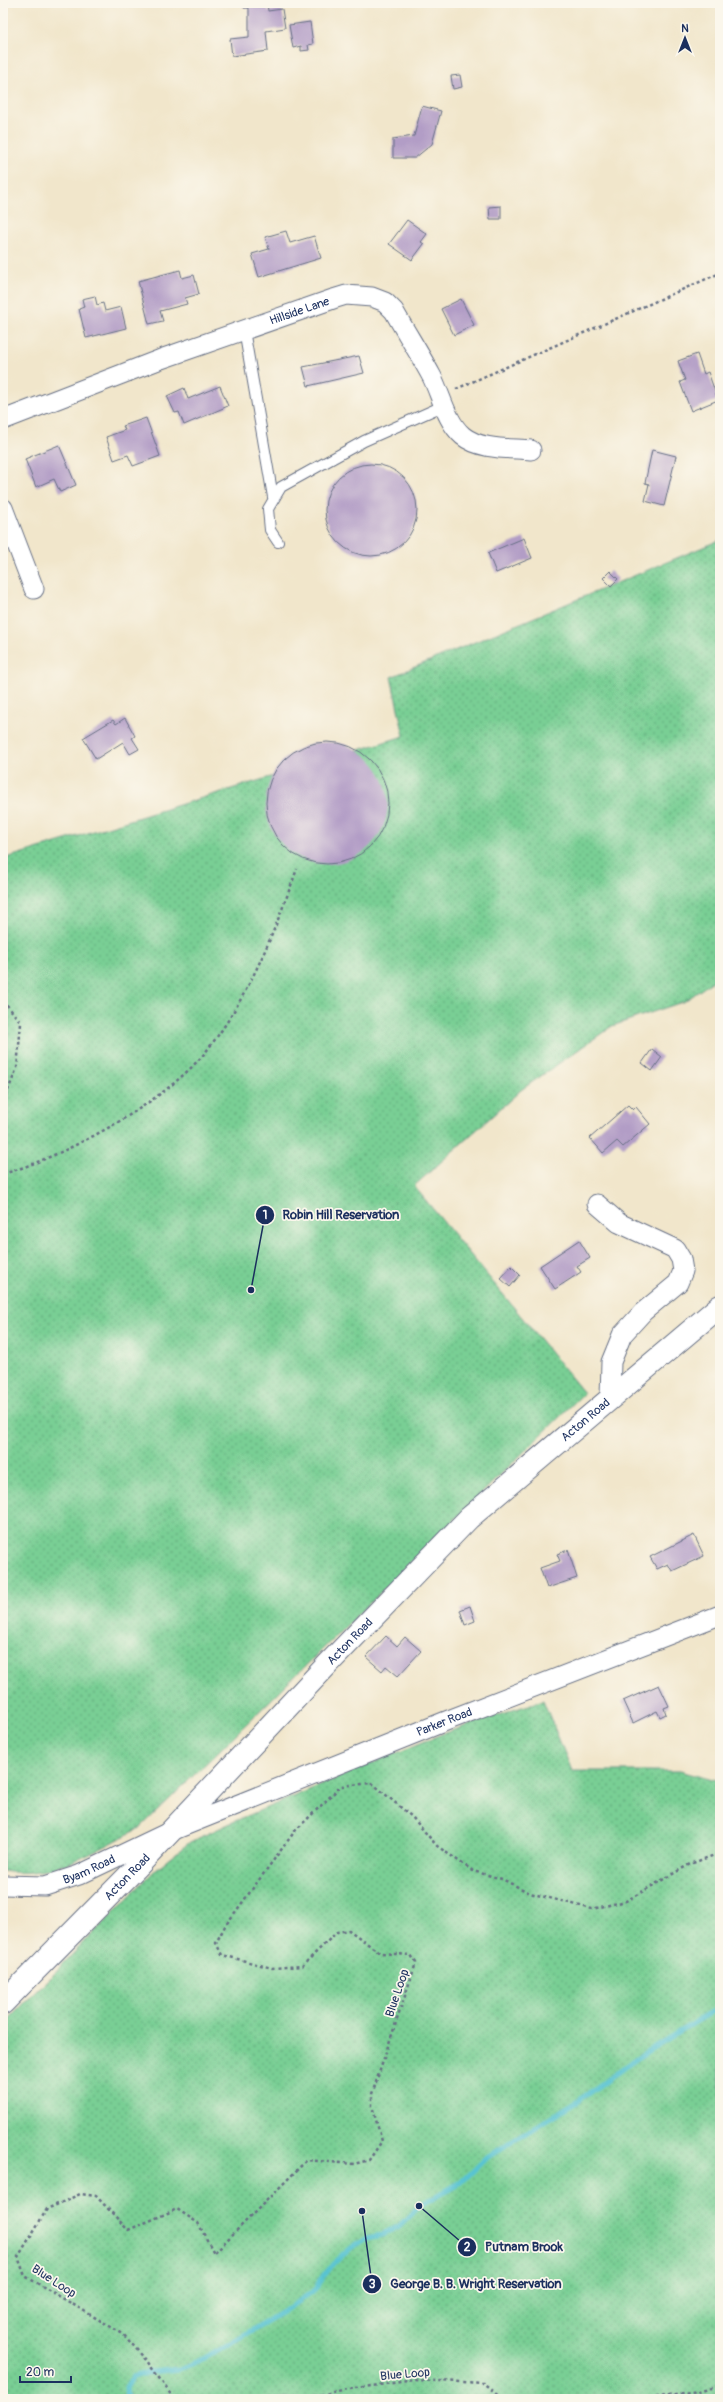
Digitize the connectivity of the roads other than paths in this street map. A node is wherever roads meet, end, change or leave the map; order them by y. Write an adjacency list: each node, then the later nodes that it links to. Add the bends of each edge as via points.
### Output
1 (244, 330): 2 (street, Hillside Lane, via 333,299 359,295 372,297 385,302 394,311); 3 (street, Hillside Lane); 5 (lane)
2 (443, 400): 4 (street, Hillside Lane, via 456,429 475,442); 5 (lane, via 281,487)
3 (3, 420)
4 (531, 450)
5 (273, 497): 7 (lane, via 268,509 268,521 270,530)
6 (3, 508): 8 (street)
7 (278, 542)
8 (34, 590)
9 (597, 1204): 11 (street, via 619,1223 676,1249 683,1271 678,1283 643,1312 622,1335 611,1362)
10 (720, 1306): 11 (main road, Acton Road)
11 (610, 1397): 13 (main road, Acton Road, via 469,1518)
12 (720, 1615): 13 (street, Parker Road)
13 (169, 1832): 14 (street, Byam Road, via 109,1862 61,1881 44,1886); 15 (main road, Acton Road)
14 (3, 1885)
15 (3, 2003)

